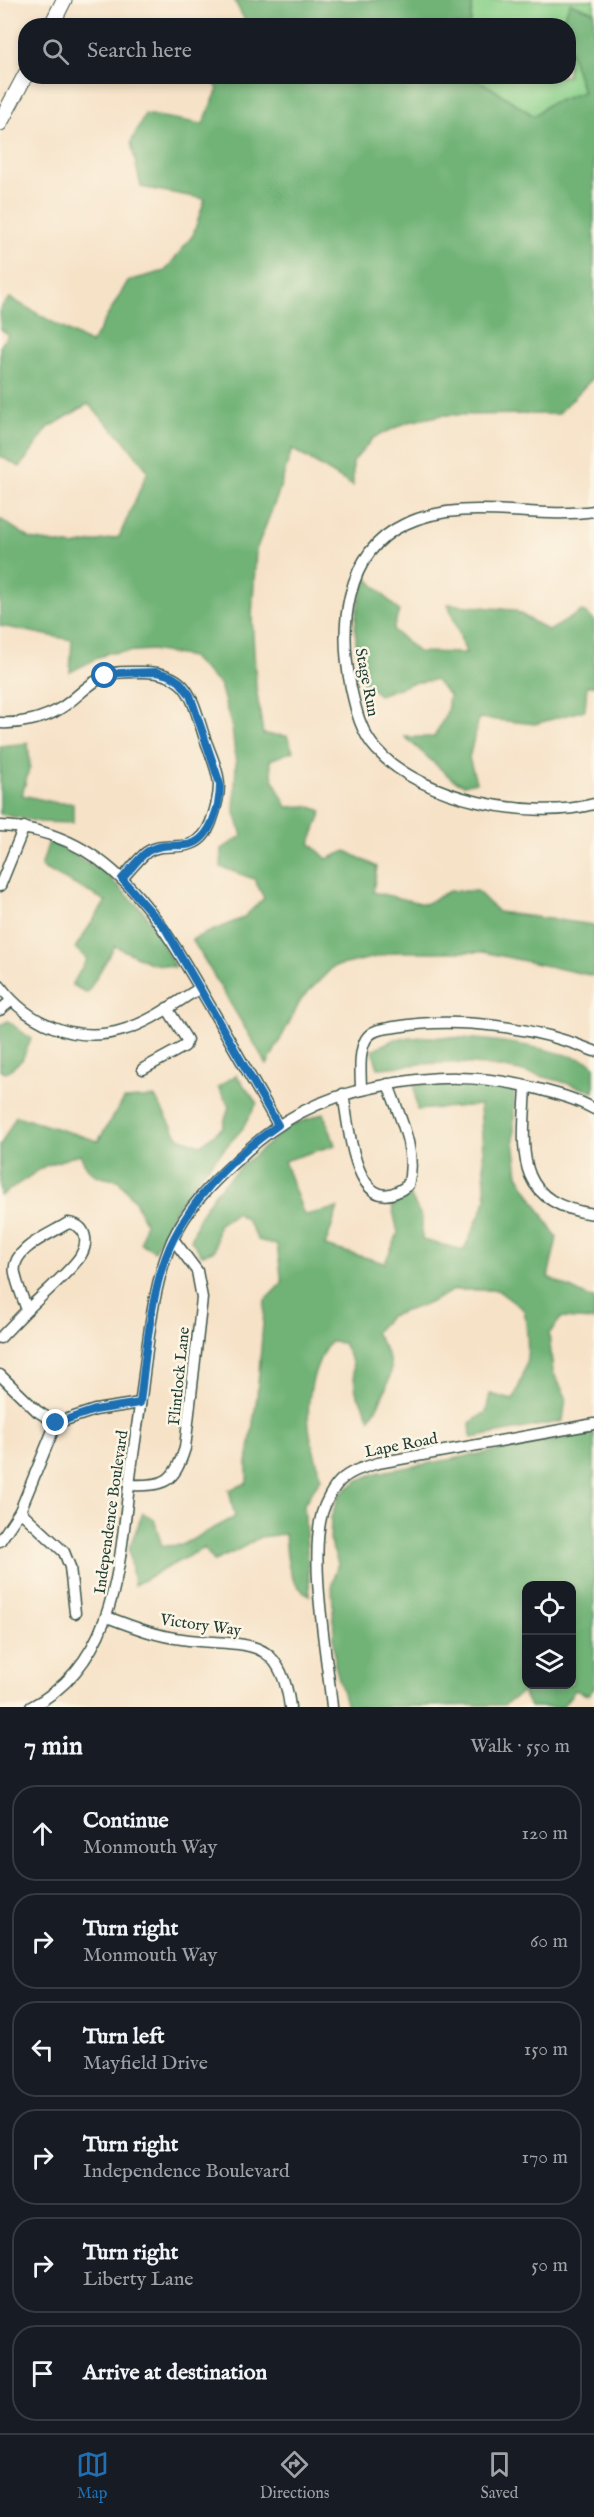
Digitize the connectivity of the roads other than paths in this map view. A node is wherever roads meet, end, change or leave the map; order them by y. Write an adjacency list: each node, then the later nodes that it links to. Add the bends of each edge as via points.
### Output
1 (64, 0): 2 (main road)
2 (55, 18)
3 (21, 84): 4 (main road)
4 (0, 123)
5 (594, 511): 7 (street, Stage Run, via 573,514 452,510 402,525 375,546 362,563 354,580 344,637 358,717 376,749 393,767 416,781 488,805 531,808)
6 (0, 723): 10 (street, via 35,719 60,709 105,676 157,672 180,682 190,695 216,770 220,797 209,827 198,841 147,852)
7 (594, 804)
8 (0, 826): 9 (street)
9 (24, 827): 10 (street, via 73,845); 11 (street)
10 (122, 879): 13 (street, via 165,928)
11 (0, 886)
12 (0, 986): 14 (street)
13 (200, 988): 15 (street); 24 (street)
14 (11, 1001): 15 (street, via 39,1022 64,1031 102,1035 124,1030); 16 (street)
15 (167, 1008): 18 (street, via 187,1040 185,1046)
16 (0, 1010)
17 (594, 1051): 21 (street, via 551,1036 512,1029 441,1023 406,1025 375,1031 366,1040 361,1058)
18 (143, 1070)
19 (388, 1084): 20 (street, Independence Boulevard, via 467,1077); 21 (street, Independence Boulevard); 22 (street, via 412,1161 408,1185 400,1192 376,1192 364,1184)
20 (526, 1086): 23 (street, Independence Boulevard); 25 (street, via 524,1155 535,1187 554,1203)
21 (361, 1090): 22 (street, Independence Boulevard)
22 (343, 1094): 24 (street, Independence Boulevard)
23 (594, 1108)
24 (278, 1125): 26 (street, Independence Boulevard, via 205,1190)
25 (594, 1214)
26 (173, 1239): 30 (street, Independence Boulevard, via 150,1321); 33 (street, Flintlock Lane, via 197,1271 202,1298 186,1448 179,1469 166,1482 154,1486)
27 (27, 1310): 27 (street, via 80,1258 85,1236 78,1224 68,1223 24,1250 15,1262 14,1272); 28 (street)
28 (0, 1338)
29 (0, 1375): 31 (street, via 37,1411)
30 (140, 1403): 31 (street, via 95,1410); 33 (street, Independence Boulevard)
31 (56, 1423): 34 (street)
32 (594, 1424): 41 (street, Lape Road, via 378,1463 340,1480 322,1513 319,1544)
33 (129, 1485): 38 (street, Independence Boulevard, via 121,1563)
34 (20, 1511): 35 (street); 37 (street, via 64,1552 70,1567)
35 (6, 1523): 36 (street)
36 (0, 1541)
37 (75, 1613)
38 (107, 1617): 39 (street, Independence Boulevard, via 76,1669 45,1700); 40 (street, Victory Way, via 182,1640 239,1643 261,1649 281,1669)
39 (31, 1707)
40 (290, 1707)
41 (332, 1707)

